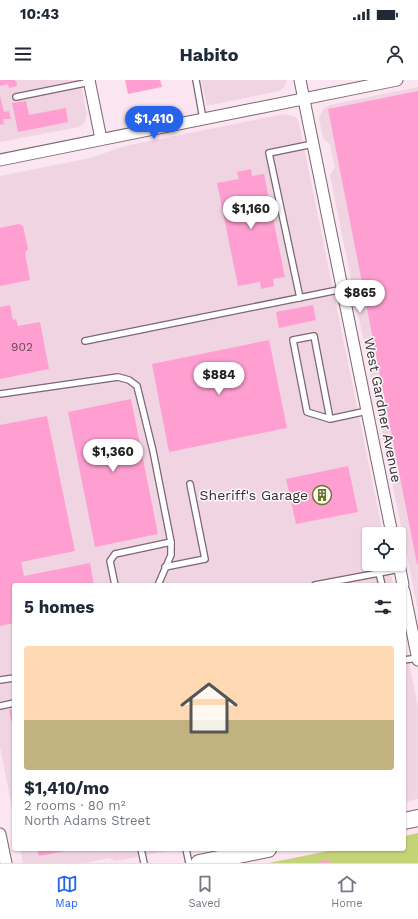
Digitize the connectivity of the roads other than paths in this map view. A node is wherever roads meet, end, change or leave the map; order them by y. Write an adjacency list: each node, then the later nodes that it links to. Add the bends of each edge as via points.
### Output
1 (196, 80): 7 (lane)
2 (300, 80): 6 (street, West Gardner Avenue)
3 (397, 80): 6 (street)
4 (90, 81): 5 (lane); 8 (street)
5 (16, 97)
6 (304, 99): 7 (street); 9 (street, West Gardner Avenue)
7 (203, 119): 8 (street)
8 (101, 139): 10 (street)
9 (313, 144): 11 (street, West Gardner Avenue); 12 (lane, via 269,153)
10 (0, 160)
11 (343, 289): 12 (lane); 15 (street, West Gardner Avenue)
12 (300, 298): 13 (lane)
13 (85, 341)
14 (0, 394): 19 (lane, via 118,377 137,386)
15 (367, 411): 16 (lane); 18 (street, West Gardner Avenue)
16 (330, 419): 16 (lane, via 314,336 293,340 307,412)
17 (190, 484): 20 (lane, via 205,559)
18 (391, 527)
19 (171, 542): 20 (lane, via 171,555); 24 (lane, via 115,554 110,560)
20 (165, 567): 25 (lane)
21 (385, 571): 23 (lane)
22 (400, 571): 28 (street)
23 (379, 573): 26 (lane); 27 (lane)
24 (114, 583)
25 (159, 583)
26 (326, 583)
27 (382, 583)
28 (403, 583)
29 (406, 601): 30 (street)
30 (418, 659): 31 (lane)
31 (406, 660)
32 (12, 678): 33 (lane)
33 (0, 680)
34 (12, 703): 35 (lane)
35 (0, 706)
36 (418, 818): 37 (main road)
37 (406, 821)
38 (0, 834): 42 (street)
39 (141, 851): 43 (lane)
40 (186, 851): 44 (lane)
41 (258, 851): 45 (main road)
42 (6, 863)
43 (144, 863)
44 (189, 863)
45 (199, 863)

